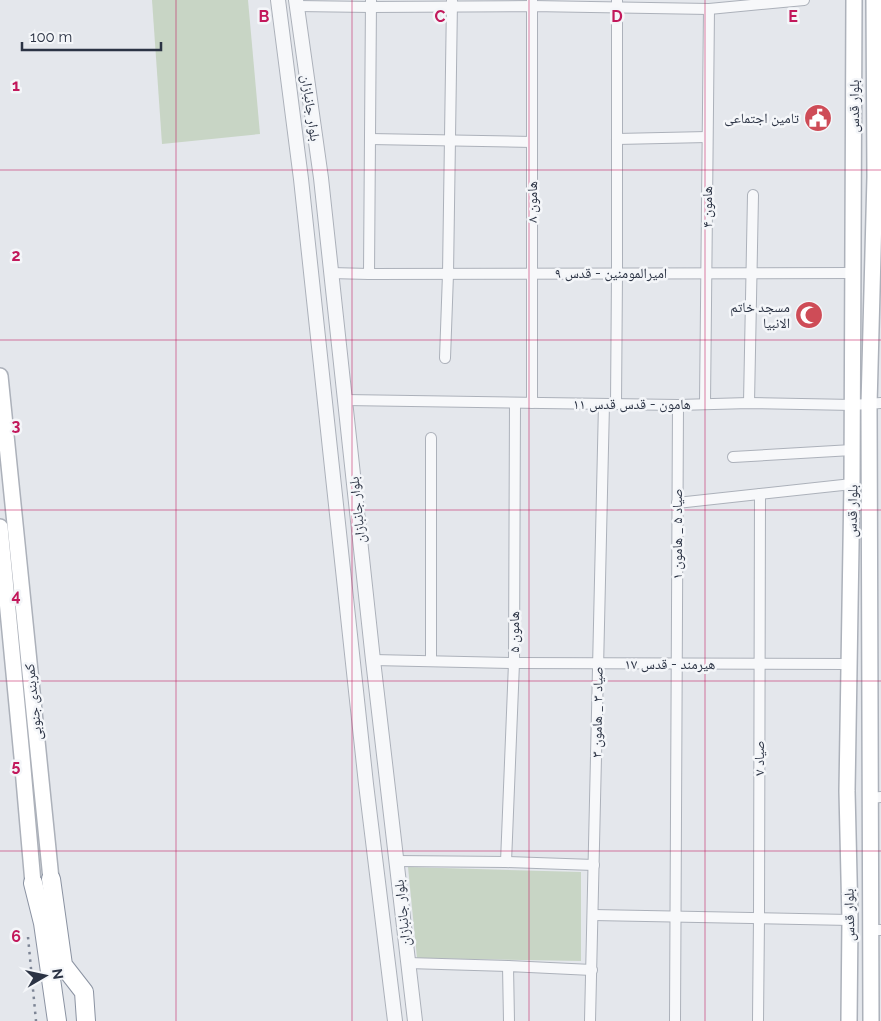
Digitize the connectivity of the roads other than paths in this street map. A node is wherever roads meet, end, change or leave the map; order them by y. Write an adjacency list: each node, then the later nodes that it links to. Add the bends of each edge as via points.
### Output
1 (278, 0): 19 (street, بلوار جانبازان)
2 (804, 0): 10 (street)
3 (854, 0): 26 (main road, بلوار قدس)
4 (874, 0): 11 (main road, بلوار قدس)
5 (296, 3): 8 (street); 18 (street, بلوار جانبازان)
6 (452, 3): 7 (street); 8 (street); 15 (street)
7 (532, 3): 9 (street); 16 (street, هامون ۸)
8 (372, 4): 13 (street)
9 (617, 4): 10 (street); 14 (street)
10 (708, 9): 12 (street, هامون ۴)
11 (878, 66): 17 (main road, بلوار قدس)
12 (707, 137): 14 (street); 24 (street, هامون ۴)
13 (370, 139): 15 (street); 27 (street)
14 (617, 139): 23 (street)
15 (450, 140): 16 (street); 28 (street)
16 (532, 142): 22 (street, هامون ۸)
17 (878, 177): 29 (main road, بلوار قدس)
18 (321, 178): 19 (street); 21 (street, بلوار جانبازان)
19 (301, 179): 62 (street, بلوار جانبازان)
20 (753, 195): 25 (street)
21 (331, 272): 27 (street, امیرالمومنین - قدس ۹); 32 (street, بلوار جانبازان)
22 (532, 273): 23 (street, امیرالمومنین - قدس ۹); 28 (street, امیرالمومنین - قدس ۹); 34 (street, هامون ۸)
23 (618, 273): 24 (street, امیرالمومنین - قدس ۹); 37 (street)
24 (706, 273): 25 (street, امیرالمومنین - قدس ۹); 38 (street, هامون ۴)
25 (751, 273): 26 (street, امیرالمومنین - قدس ۹); 35 (street)
26 (853, 273): 41 (main road, بلوار قدس)
27 (369, 274): 28 (street, امیرالمومنین - قدس ۹)
28 (448, 274): 30 (street)
29 (876, 276): 39 (main road, بلوار قدس)
30 (445, 358)
31 (0, 376): 59 (main road, کمربندی جنوبی)
32 (345, 400): 33 (street, هامون - قدس قدس ۱۱); 51 (street, بلوار جانبازان)
33 (516, 403): 34 (street, هامون - قدس قدس ۱۱); 53 (street, هامون ۵)
34 (532, 403): 36 (street, هامون - قدس قدس ۱۱)
35 (749, 403): 38 (street, هامون - قدس قدس ۱۱); 41 (street, هامون - قدس قدس ۱۱)
36 (604, 404): 37 (street, هامون - قدس قدس ۱۱); 54 (street, صیاد ۳ _ هامون ۳)
37 (616, 404): 40 (street, هامون - قدس قدس ۱۱)
38 (705, 404): 40 (street, هامون - قدس قدس ۱۱)
39 (875, 404): 41 (street, هامون - قدس قدس ۱۱); 49 (main road, بلوار قدس)
40 (678, 405): 47 (street, صیاد ۵ _ هامون ۱)
41 (853, 405): 43 (main road, بلوار قدس)
42 (431, 438): 52 (street)
43 (852, 450): 44 (street); 45 (main road, بلوار قدس)
44 (733, 457)
45 (852, 484): 46 (street); 57 (main road, بلوار قدس)
46 (760, 494): 47 (street); 56 (street, صیاد ۷)
47 (677, 503): 55 (street, صیاد ۵ _ هامون ۱)
48 (0, 527): 60 (main road, کمربندی جنوبی)
49 (875, 554): 50 (main road, بلوار قدس)
50 (875, 634): 58 (main road, بلوار قدس)
51 (373, 660): 52 (street, هیرمند - قدس ۱۷); 61 (street, بلوار جانبازان)
52 (431, 661): 53 (street, هیرمند - قدس ۱۷)
53 (514, 663): 54 (street, هیرمند - قدس ۱۷); 67 (street, هامون ۵)
54 (598, 664): 55 (street, هیرمند - قدس ۱۷); 68 (street, صیاد ۳ _ هامون ۳)
55 (676, 664): 56 (street, هیرمند - قدس ۱۷); 72 (street, صیاد ۵ _ هامون ۱)
56 (759, 664): 57 (street, هیرمند - قدس ۱۷); 73 (street, صیاد ۷)
57 (849, 664): 74 (main road, بلوار قدس)
58 (876, 729): 63 (main road, بلوار قدس)
59 (38, 756): 60 (main road); 64 (main road, کمربندی جنوبی)
60 (22, 757): 65 (main road, کمربندی جنوبی)
61 (387, 781): 62 (street); 66 (street, بلوار جانبازان)
62 (366, 784): 82 (street, بلوار جانبازان)
63 (876, 798): 76 (main road, بلوار قدس)
64 (47, 842): 65 (main road); 69 (main road, کمربندی جنوبی)
65 (29, 844): 70 (main road, کمربندی جنوبی)
66 (396, 862): 67 (street); 77 (street, بلوار جانبازان)
67 (506, 862): 68 (street)
68 (594, 865): 71 (street, صیاد ۳ _ هامون ۳)
69 (50, 878): 75 (highway, کمربندی جنوبی)
70 (33, 883): 75 (highway, کمربندی جنوبی)
71 (593, 915): 72 (street); 79 (street, صیاد ۳ _ هامون ۳)
72 (675, 917): 73 (street); 86 (street)
73 (759, 918): 74 (street); 87 (street, صیاد ۷)
74 (850, 920): 88 (main road, بلوار قدس)
75 (50, 922): 80 (highway, کمربندی جنوبی); 81 (highway, کمربندی جنوبی, via 63,966 84,992)
76 (876, 930): 89 (main road, بلوار قدس)
77 (408, 962): 78 (street); 83 (street, بلوار جانبازان)
78 (508, 966): 79 (street); 84 (street)
79 (592, 970): 85 (street, صیاد ۳ _ هامون ۳)
80 (57, 1021)
81 (86, 1021)
82 (395, 1021)
83 (415, 1021)
84 (509, 1021)
85 (590, 1021)
86 (674, 1021)
87 (758, 1021)
88 (849, 1021)
89 (871, 1021)

